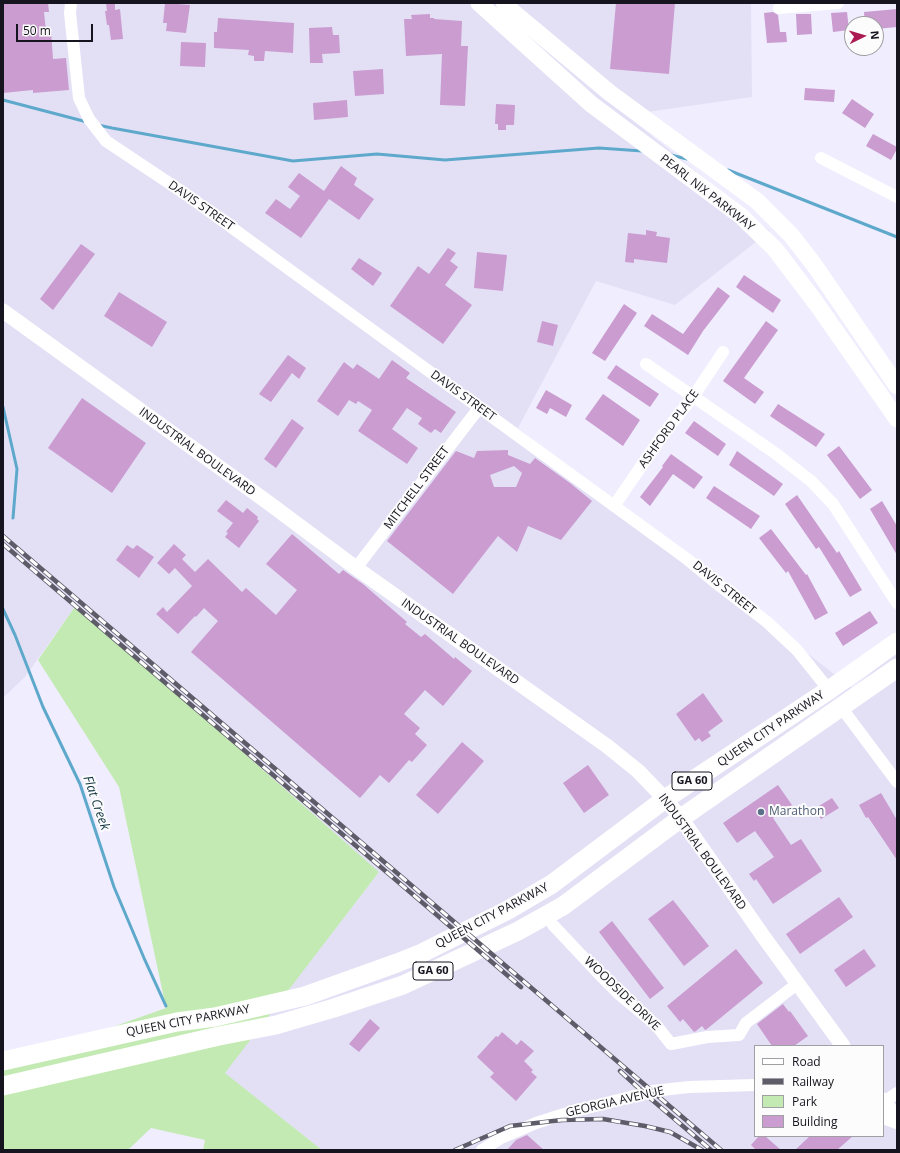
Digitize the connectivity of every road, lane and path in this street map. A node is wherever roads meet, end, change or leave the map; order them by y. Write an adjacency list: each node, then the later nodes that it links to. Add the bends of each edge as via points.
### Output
1 (71, 3): 13 (street, DAVIS STREET, via 79,98 89,119 106,141 187,194)
2 (479, 3): 14 (main road, PEARL NIX PARKWAY, via 591,104 741,216 775,249)
3 (504, 3): 11 (main road, PEARL NIX PARKWAY, via 610,93 757,201 791,235 815,266)
4 (838, 3): 5 (street)
5 (779, 8)
6 (820, 158): 7 (street)
7 (897, 197)
8 (3, 311): 16 (street, INDUSTRIAL BOULEVARD)
9 (723, 352): 12 (street, ASHFORD PLACE)
10 (646, 364): 12 (street)
11 (897, 386)
12 (693, 397): 15 (street, ASHFORD PLACE, via 664,433); 17 (street, via 775,453 822,492)
13 (479, 408): 15 (street, DAVIS STREET); 16 (street, MITCHELL STREET)
14 (897, 419)
15 (614, 506): 20 (street, DAVIS STREET, via 767,622 797,650)
16 (356, 568): 23 (street, INDUSTRIAL BOULEVARD, via 607,746 638,771)
17 (897, 603)
18 (897, 642): 20 (main road, QUEEN CITY PARKWAY / GA 60)
19 (897, 668): 21 (main road, QUEEN CITY PARKWAY / GA 60)
20 (828, 690): 21 (main road, DAVIS STREET); 23 (main road, QUEEN CITY PARKWAY / GA 60)
21 (842, 707): 22 (street, DAVIS STREET); 24 (main road, QUEEN CITY PARKWAY / GA 60)
22 (897, 782)
23 (665, 799): 24 (street, INDUSTRIAL BOULEVARD); 28 (main road, QUEEN CITY PARKWAY / GA 60, via 546,889 422,953 397,963 305,996)
24 (681, 818): 26 (street, INDUSTRIAL BOULEVARD); 30 (main road, QUEEN CITY PARKWAY / GA 60, via 563,906 518,931 403,985 276,1025)
25 (553, 925): 26 (street, WOODSIDE DRIVE, via 620,995 656,1025 671,1044 707,1037 740,1035 746,1023)
26 (798, 984): 27 (street, INDUSTRIAL BOULEVARD)
27 (842, 1045)
28 (3, 1061)
29 (754, 1085): 36 (street, GEORGIA AVENUE, via 653,1091 536,1123 501,1138)
30 (3, 1086)
31 (897, 1093): 32 (street)
32 (884, 1101): 34 (street)
33 (884, 1118): 35 (street)
34 (897, 1119)
35 (897, 1123)
36 (482, 1150)

